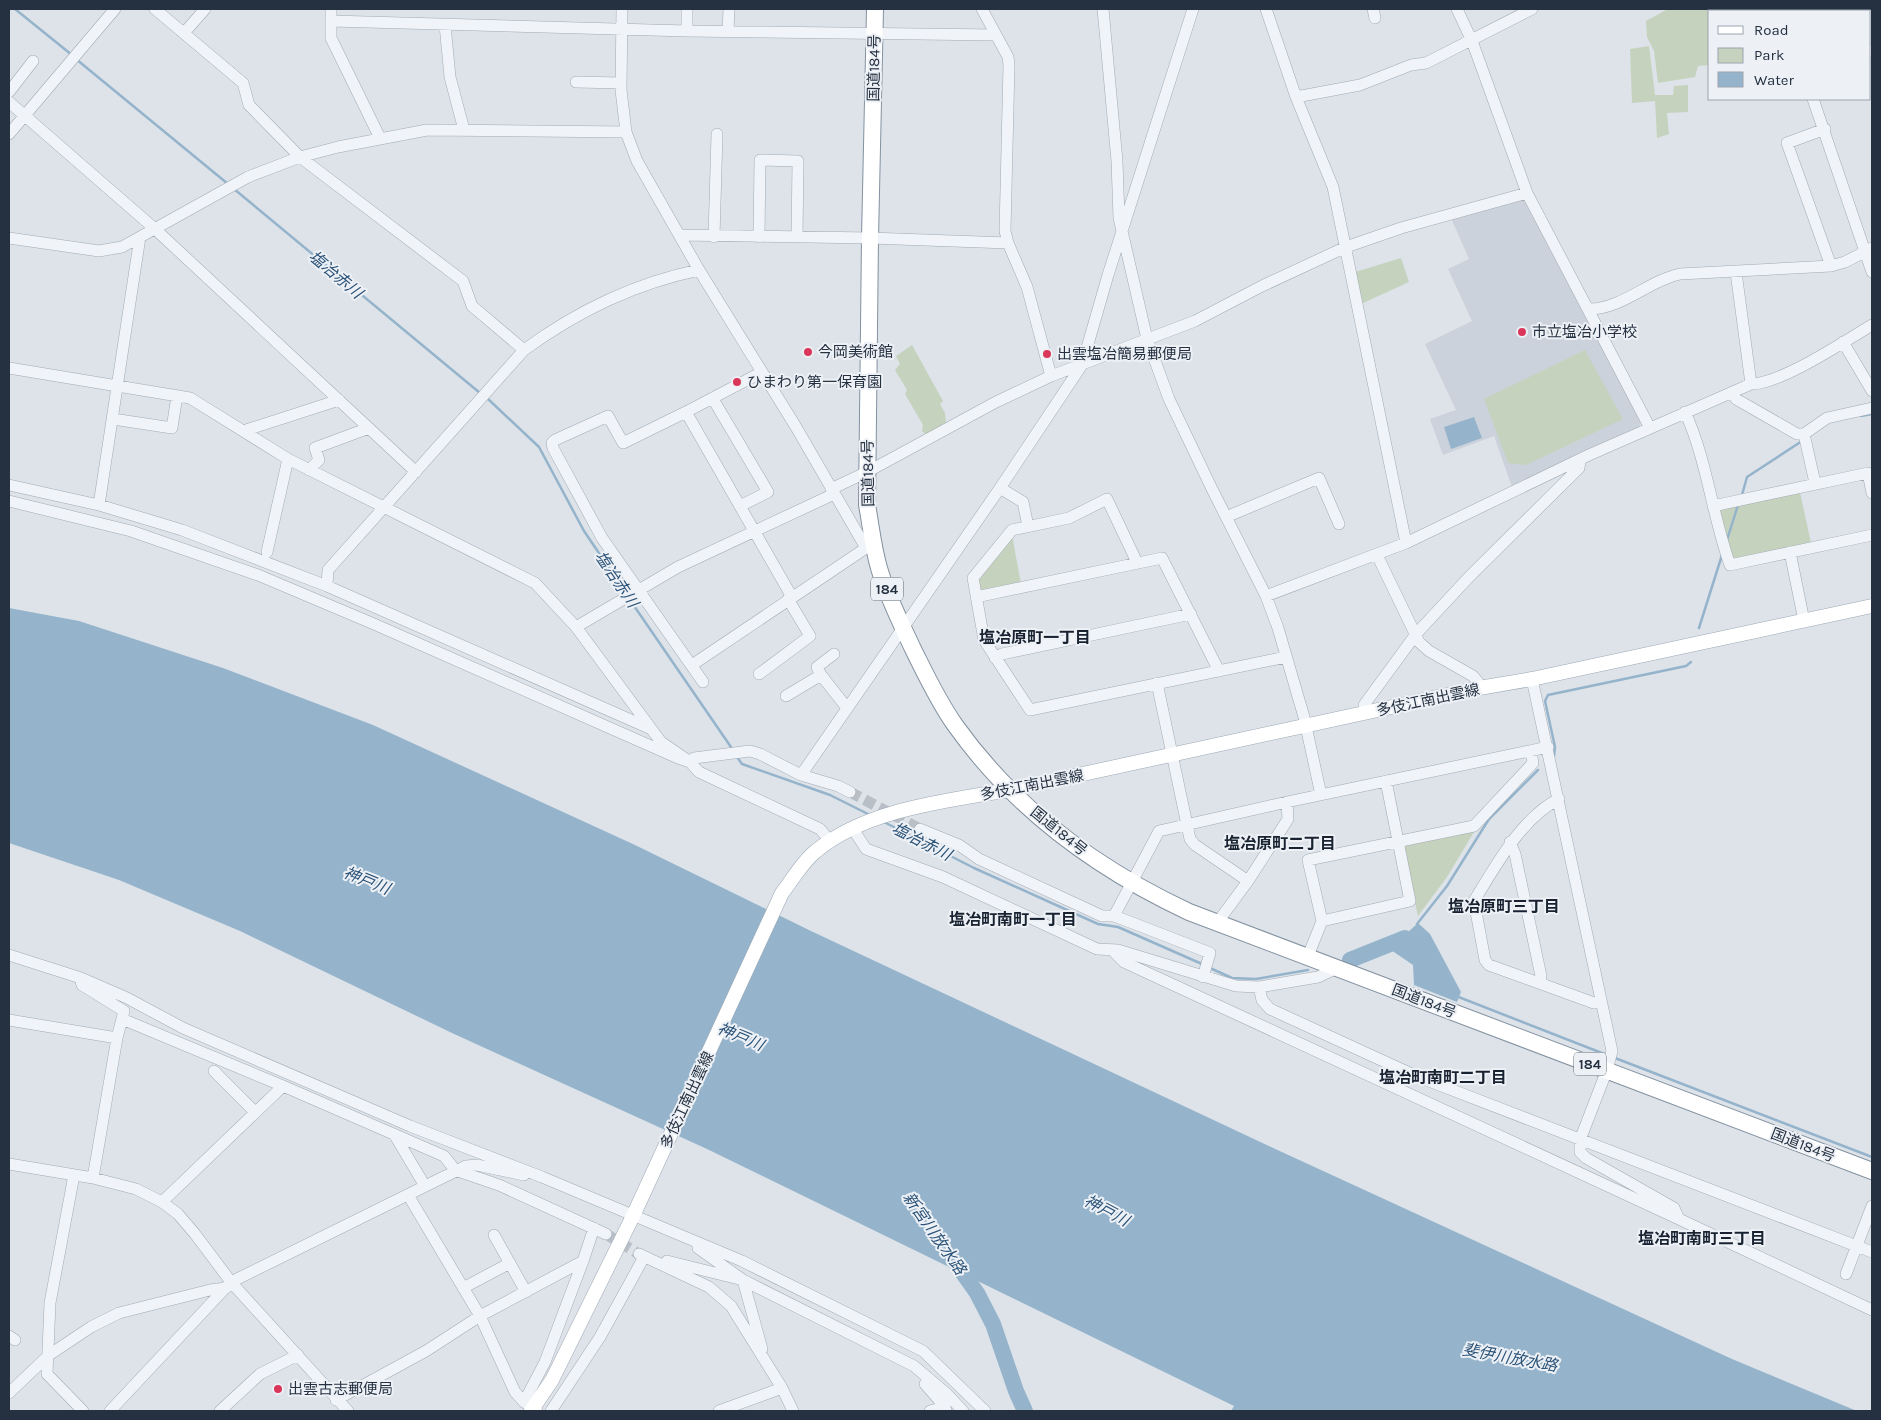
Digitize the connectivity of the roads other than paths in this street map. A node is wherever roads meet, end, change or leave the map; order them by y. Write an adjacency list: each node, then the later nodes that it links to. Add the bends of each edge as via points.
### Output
1 (115, 9): 31 (street)
2 (155, 9): 20 (street)
3 (205, 9): 20 (street)
4 (331, 9): 15 (street)
5 (622, 9): 17 (street)
6 (688, 9): 18 (street)
7 (729, 9): 19 (street)
8 (875, 9): 21 (highway, 国道184号 / 184)
9 (982, 9): 22 (street)
10 (1103, 9): 41 (street, via 1119,218)
11 (1193, 9): 41 (street)
12 (1266, 9): 28 (street)
13 (1458, 9): 23 (street)
14 (1532, 9): 23 (street)
15 (331, 21): 16 (street); 37 (street, via 331,38)
16 (445, 24): 17 (street); 32 (street, via 450,77)
17 (621, 29): 18 (street); 26 (street)
18 (687, 31): 19 (street)
19 (728, 32): 21 (street)
20 (184, 33): 38 (street, via 243,83 249,105)
21 (874, 34): 22 (street); 48 (highway, 国道184号 / 184)
22 (996, 35): 49 (street, via 1009,64)
23 (1472, 41): 28 (street, via 1426,63 1411,65 1360,85); 39 (street)
24 (33, 61): 27 (street)
25 (576, 82): 26 (street)
26 (621, 83): 34 (street)
27 (9, 92)
28 (1296, 97): 50 (street, via 1333,187)
29 (1813, 100): 33 (street)
30 (9, 102): 31 (street)
31 (24, 114): 35 (street); 40 (street)
32 (464, 130): 34 (street); 37 (street, via 427,130)
33 (1824, 130): 51 (street); 52 (street, via 1787,143)
34 (626, 132): 42 (street, via 638,161)
35 (9, 134)
36 (717, 134): 44 (street)
37 (380, 138): 38 (street)
38 (300, 157): 40 (street, via 248,177); 60 (street, via 463,281 472,306)
39 (1527, 193): 50 (street); 56 (street)
40 (156, 229): 43 (street); 71 (street)
41 (1123, 231): 58 (street); 61 (street)
42 (679, 235): 44 (street); 53 (street)
43 (140, 237): 46 (street, via 122,247 99,251); 66 (street)
44 (714, 237): 45 (street)
45 (759, 237): 47 (street); 47 (street, via 760,160 798,161)
46 (9, 238)
47 (797, 238): 48 (street)
48 (870, 238): 49 (street); 84 (highway, 国道184号 / 184)
49 (1008, 243): 64 (street, via 1027,287)
50 (1346, 247): 58 (street, via 1195,321); 100 (street)
51 (1869, 250): 52 (street); 55 (street)
52 (1831, 266): 54 (street)
53 (699, 270): 60 (street, via 665,278 593,307); 63 (street)
54 (1736, 272): 56 (street, via 1667,277 1618,303 1602,309); 65 (street)
55 (1872, 272)
56 (1589, 309): 77 (street)
57 (1872, 325): 59 (street)
58 (1148, 339): 61 (street); 95 (street, via 1169,399)
59 (1843, 342): 65 (street, via 1771,380); 67 (street)
60 (524, 350): 83 (street)
61 (1082, 365): 64 (street); 87 (street)
62 (9, 368): 66 (street)
63 (762, 372): 70 (street); 88 (street)
64 (1051, 376): 84 (street)
65 (1751, 384): 68 (street)
66 (118, 386): 69 (street); 75 (street)
67 (1872, 391)
68 (1732, 392): 74 (street); 79 (street, via 1744,404 1797,434)
69 (177, 396): 75 (street, via 172,428); 78 (street, via 190,398)
70 (713, 399): 73 (street); 92 (street, via 768,492)
71 (339, 400): 76 (street); 78 (street)
72 (1872, 408): 79 (street, via 1827,418)
73 (686, 412): 92 (street); 107 (street, via 623,443 608,416 552,443 602,538)
74 (1685, 412): 77 (street); 93 (street, via 1695,435)
75 (112, 418): 91 (street)
76 (369, 428): 82 (street, via 315,448 319,460); 83 (street)
77 (1650, 428): 81 (street)
78 (243, 431): 80 (street)
79 (1804, 434): 85 (street)
80 (288, 459): 82 (street); 102 (street)
81 (1580, 460): 100 (street); 116 (street, via 1579,468)
82 (310, 470): 94 (street)
83 (416, 472): 94 (street)
84 (867, 472): 88 (street); 101 (highway, 国道184号 / 184)
85 (1816, 483): 89 (street, via 1868,473); 93 (street)
86 (9, 486): 91 (street)
87 (1000, 488): 97 (street, via 1023,502); 114 (street)
88 (832, 492): 98 (street); 101 (street)
89 (1872, 493)
90 (9, 501): 136 (street, via 131,531 258,575)
91 (99, 505): 106 (street, via 182,530)
92 (740, 506): 98 (street)
93 (1713, 506): 103 (street, via 1730,565)
94 (384, 508): 106 (street, via 328,570); 115 (street, via 535,582)
95 (1226, 517): 96 (street, via 1319,478); 108 (street)
96 (1339, 524)
97 (1028, 526): 105 (street, via 1068,518 1107,499); 109 (street, via 1012,530 973,578)
98 (754, 531): 107 (street, via 678,567); 110 (street)
99 (1872, 534): 103 (street)
100 (1406, 543): 104 (street)
101 (870, 548): 110 (street); 114 (highway, 国道184号 / 184)
102 (267, 552)
103 (1790, 552): 113 (street)
104 (1377, 555): 108 (street); 116 (street)
105 (1136, 562): 109 (street); 112 (street, via 1162,558)
106 (327, 586): 132 (street)
107 (638, 591): 115 (street); 120 (street)
108 (1266, 596): 118 (street)
109 (976, 597): 119 (street, via 984,640)
110 (790, 598): 120 (street); 122 (street, via 810,636)
111 (1872, 606): 113 (main road, 多伎江南出雲線)
112 (1190, 614): 119 (street); 121 (street)
113 (1804, 621): 124 (main road, 多伎江南出雲線)
114 (902, 626): 130 (street); 139 (highway, 国道184号 / 184, via 932,688 955,724)
115 (576, 627): 132 (street)
116 (1416, 634): 127 (street, via 1419,642 1430,651 1473,676); 129 (street)
117 (834, 654): 123 (street, via 817,667)
118 (1286, 657): 121 (street); 131 (street)
119 (995, 658): 126 (street, via 1030,710)
120 (692, 665): 125 (street)
121 (1219, 671): 126 (street)
122 (759, 674)
123 (821, 675): 128 (street); 130 (street)
124 (1532, 679): 127 (main road, 多伎江南出雲線); 133 (street)
125 (703, 682)
126 (1157, 683): 135 (street)
127 (1479, 688): 131 (main road, 多伎江南出雲線)
128 (786, 696)
129 (1364, 705)
130 (847, 708): 137 (street)
131 (1306, 727): 135 (main road, 多伎江南出雲線); 141 (street)
132 (650, 728): 136 (street, via 661,742)
133 (1548, 747): 134 (street); 142 (street)
134 (1531, 752): 138 (street); 148 (street, via 1533,763 1474,826)
135 (1172, 755): 139 (main road, 多伎江南出雲線); 144 (street)
136 (690, 762): 137 (street, via 694,758 750,751); 147 (street, via 699,772 820,830)
137 (801, 776): 140 (street)
138 (1386, 781): 141 (street); 148 (street)
139 (1009, 790): 145 (main road, 多伎江南出雲線, via 932,804 885,816); 151 (highway, 国道184号 / 184, via 1072,844)
140 (850, 792)
141 (1321, 795): 143 (street)
142 (1558, 799): 149 (street, via 1548,804); 163 (street)
143 (1287, 802): 144 (street); 150 (street, via 1288,819)
144 (1187, 824): 150 (street, via 1190,839 1195,845); 151 (street, via 1159,831)
145 (853, 829): 147 (main road, 多伎江南出雲線); 155 (street, via 866,849 943,877 1097,949)
146 (920, 829): 152 (street, via 1102,916)
147 (830, 841): 183 (main road, 多伎江南出雲線, via 802,865 782,893)
148 (1398, 842): 153 (street, via 1410,901); 153 (street, via 1308,860)
149 (1510, 842): 161 (street); 161 (street, via 1474,901 1485,960 1489,965)
150 (1248, 881): 154 (street)
151 (1131, 883): 152 (street); 154 (highway, 国道184号 / 184)
152 (1114, 916): 159 (street, via 1210,953)
153 (1322, 921): 157 (street)
154 (1217, 923): 157 (highway, 国道184号 / 184)
155 (1112, 950): 159 (street); 184 (street, via 1124,962)
156 (9, 955): 160 (street)
157 (1308, 956): 158 (highway, 国道184号 / 184)
158 (1337, 968): 162 (street, via 1318,978); 167 (highway, 国道184号 / 184)
159 (1206, 969): 162 (street, via 1236,986)
160 (81, 978): 164 (street, via 82,985 124,1011); 177 (street, via 183,1028 410,1126)
161 (1540, 983): 163 (street, via 1594,1003)
162 (1259, 987): 172 (street, via 1262,1000 1280,1014 1416,1076)
163 (1601, 1002): 167 (street, via 1612,1051)
164 (122, 1019): 166 (street); 169 (street)
165 (9, 1020): 166 (street)
166 (116, 1038): 178 (street)
167 (1607, 1070): 172 (street); 175 (highway, 国道184号 / 184)
168 (214, 1071): 170 (street)
169 (283, 1086): 170 (street); 171 (street)
170 (255, 1112): 181 (street)
171 (394, 1134): 174 (street, via 444,1156); 179 (street)
172 (1580, 1140): 184 (street, via 1580,1152 1586,1158 1674,1208); 189 (street)
173 (9, 1164): 176 (street)
174 (454, 1170): 177 (street, via 476,1165); 179 (street); 185 (street, via 498,1185)
175 (1872, 1171)
176 (74, 1175): 178 (street); 202 (street, via 50,1303)
177 (542, 1177): 183 (street)
178 (92, 1178): 181 (street, via 136,1189)
179 (425, 1186): 180 (street)
180 (408, 1195): 196 (street); 197 (street)
181 (162, 1202): 196 (street, via 190,1227)
182 (1872, 1206): 189 (street)
183 (633, 1216): 188 (street); 208 (main road, 多伎江南出雲線, via 552,1380)
184 (1680, 1219): 199 (street)
185 (594, 1228): 186 (street); 192 (street)
186 (606, 1234)
187 (494, 1235): 193 (street)
188 (682, 1236): 195 (street); 219 (street, via 742,1261 923,1351)
189 (1856, 1246): 190 (street); 194 (street)
190 (1872, 1252)
191 (644, 1257): 195 (street, via 639,1254); 203 (street, via 709,1287 731,1306); 214 (street, via 600,1337)
192 (583, 1261): 198 (street); 208 (street)
193 (510, 1263): 197 (street); 198 (street)
194 (1846, 1274)
195 (743, 1280): 203 (street); 204 (street)
196 (229, 1285): 201 (street); 202 (street, via 120,1313 91,1327); 211 (street)
197 (463, 1288): 200 (street)
198 (526, 1292): 200 (street)
199 (1872, 1310)
200 (480, 1316): 207 (street, via 426,1351); 208 (street, via 515,1392)
201 (298, 1355): 207 (street); 212 (street, via 260,1374)
202 (49, 1356): 206 (street); 210 (street, via 47,1374)
203 (765, 1362): 205 (street)
204 (914, 1366): 209 (street, via 919,1377); 218 (street)
205 (782, 1388): 215 (street); 216 (street)
206 (9, 1394)
207 (336, 1400): 213 (street)
208 (531, 1408)
209 (946, 1409): 217 (street)
210 (83, 1411)
211 (110, 1411)
212 (220, 1411)
213 (348, 1411)
214 (550, 1411)
215 (719, 1411)
216 (793, 1411)
217 (930, 1411)
218 (963, 1411)
219 (985, 1411)

